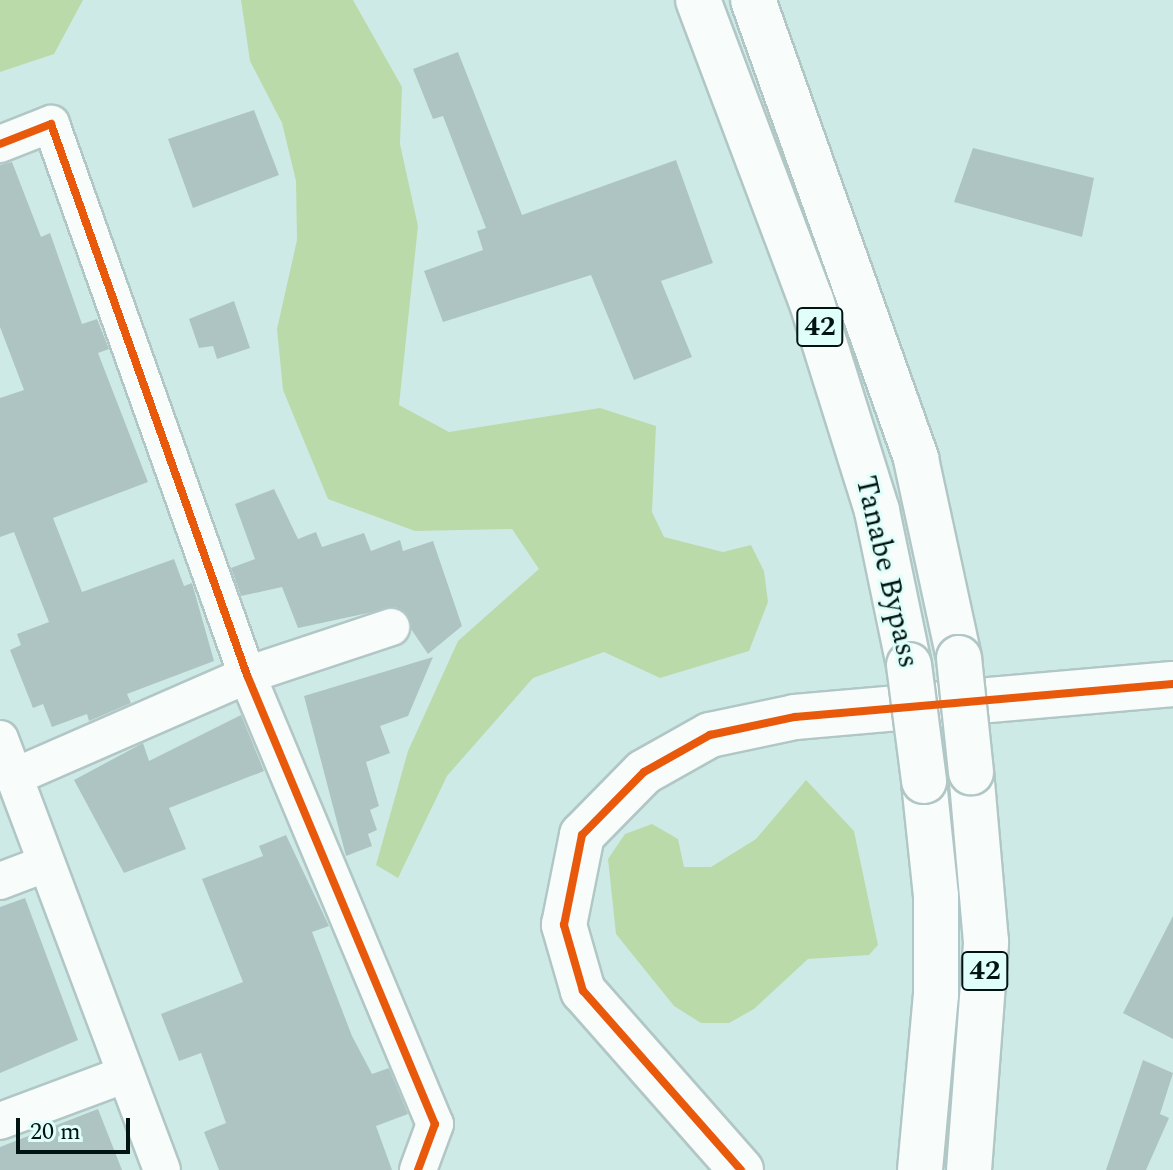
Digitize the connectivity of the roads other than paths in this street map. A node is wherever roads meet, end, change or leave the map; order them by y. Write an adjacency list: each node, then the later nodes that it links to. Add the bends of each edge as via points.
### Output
1 (698, 0): 16 (main road, Tanabe Bypass / 42, bridge, via 816,315 877,511 909,665 924,781 936,981)
2 (753, 0): 17 (main road, Tanabe Bypass / 42, bridge, via 916,459 959,658 986,942)
3 (0, 144): 5 (street, via 51,124)
4 (391, 627): 5 (street)
5 (247, 675): 8 (street); 14 (street, via 435,1124)
6 (1173, 684): 15 (main road, via 795,717 710,735 644,772 582,835 564,925 583,991)
7 (0, 739): 8 (street)
8 (16, 776): 9 (street)
9 (42, 865): 10 (street); 11 (street)
10 (0, 881)
11 (124, 1075): 12 (street); 13 (street)
12 (0, 1121)
13 (162, 1170)
14 (418, 1170)
15 (741, 1170)
16 (920, 1170)
17 (969, 1170)

